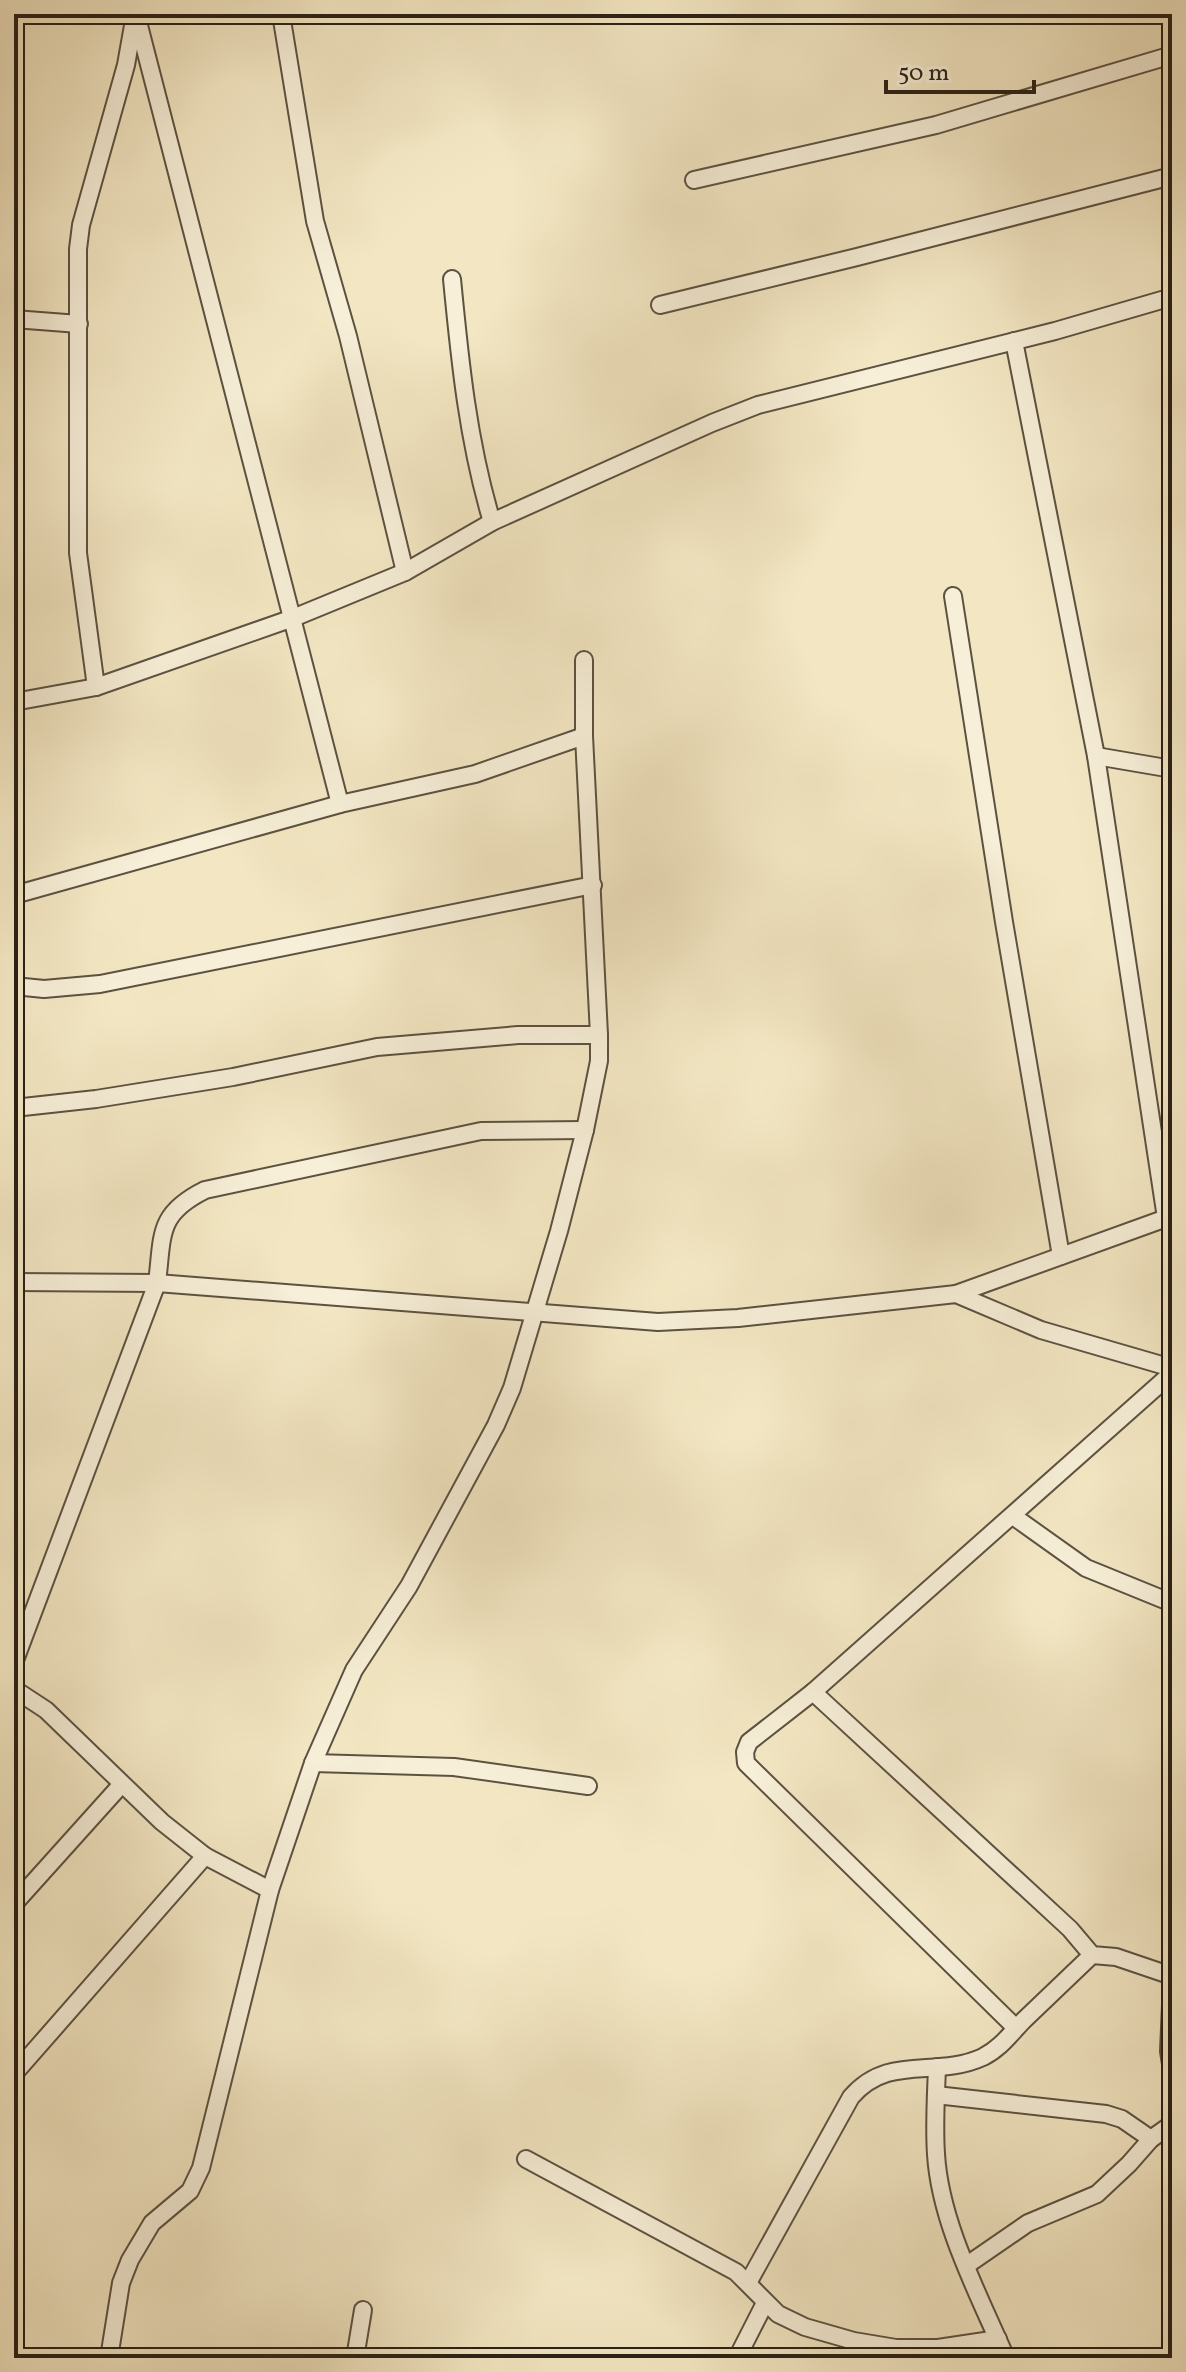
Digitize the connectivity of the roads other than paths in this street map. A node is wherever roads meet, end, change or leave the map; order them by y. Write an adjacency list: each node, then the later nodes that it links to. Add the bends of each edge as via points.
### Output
1 (135, 14): 10 (street, via 81,225); 15 (street)
2 (281, 14): 13 (street, via 315,221)
3 (1172, 55): 5 (street, via 936,125)
4 (1172, 176): 8 (street)
5 (694, 180)
6 (452, 279): 12 (street, via 461,381)
7 (1172, 297): 11 (street)
8 (660, 305)
9 (14, 319): 10 (street)
10 (79, 324): 17 (street, via 78,553)
11 (1014, 341): 12 (street, via 758,405); 20 (street)
12 (492, 522): 13 (street)
13 (405, 572): 15 (street)
14 (953, 596): 30 (street)
15 (293, 618): 17 (street); 22 (street)
16 (584, 660): 19 (street)
17 (96, 687): 18 (street)
18 (14, 702)
19 (584, 736): 22 (street, via 475,774); 23 (street)
20 (1096, 756): 21 (street); 29 (street)
21 (1172, 769)
22 (340, 804): 24 (street)
23 (593, 885): 25 (street, via 100,984); 26 (street)
24 (14, 895)
25 (14, 986)
26 (599, 1035): 27 (street, via 518,1035 377,1047 218,1080); 28 (street)
27 (14, 1108)
28 (585, 1130): 32 (street, via 481,1131 205,1190 172,1212 164,1227); 34 (street)
29 (1169, 1217): 30 (street)
30 (1061, 1256): 33 (street)
31 (14, 1282): 32 (street)
32 (157, 1283): 34 (street); 38 (street)
33 (956, 1294): 34 (street, via 658,1322); 35 (street, via 1041,1330)
34 (536, 1311): 41 (street, via 496,1425 409,1586 354,1670)
35 (1172, 1371): 36 (street)
36 (1013, 1516): 37 (street, via 1086,1568); 40 (street)
37 (1172, 1603)
38 (14, 1663)
39 (14, 1689): 42 (street, via 46,1710)
40 (813, 1692): 47 (street); 50 (street, via 749,1742 746,1763)
41 (313, 1763): 43 (street, via 454,1767); 45 (street)
42 (121, 1785): 44 (street); 46 (street)
43 (588, 1786)
44 (205, 1856): 45 (street); 53 (street)
45 (270, 1890): 63 (street, via 201,2168 190,2191 152,2223 130,2260)
46 (14, 1904)
47 (1092, 1955): 48 (street, via 1116,1957); 50 (street)
48 (1172, 1976)
49 (1172, 1982): 52 (street)
50 (1016, 2028): 51 (street, via 986,2055)
51 (937, 2067): 54 (street); 59 (street, via 887,2072 865,2081 851,2097)
52 (1172, 2071)
53 (14, 2074)
54 (936, 2095): 56 (street, via 1106,2114); 58 (street, via 941,2191)
55 (1172, 2124): 56 (street)
56 (1151, 2139): 58 (street, via 1097,2194 1028,2223)
57 (526, 2159): 59 (street)
58 (967, 2265): 62 (street)
59 (748, 2283): 60 (street)
60 (765, 2303): 62 (street, via 805,2327 896,2348); 65 (street)
61 (363, 2310): 64 (street)
62 (998, 2339): 66 (street)
63 (109, 2358)
64 (355, 2358)
65 (737, 2358)
66 (1006, 2358)

